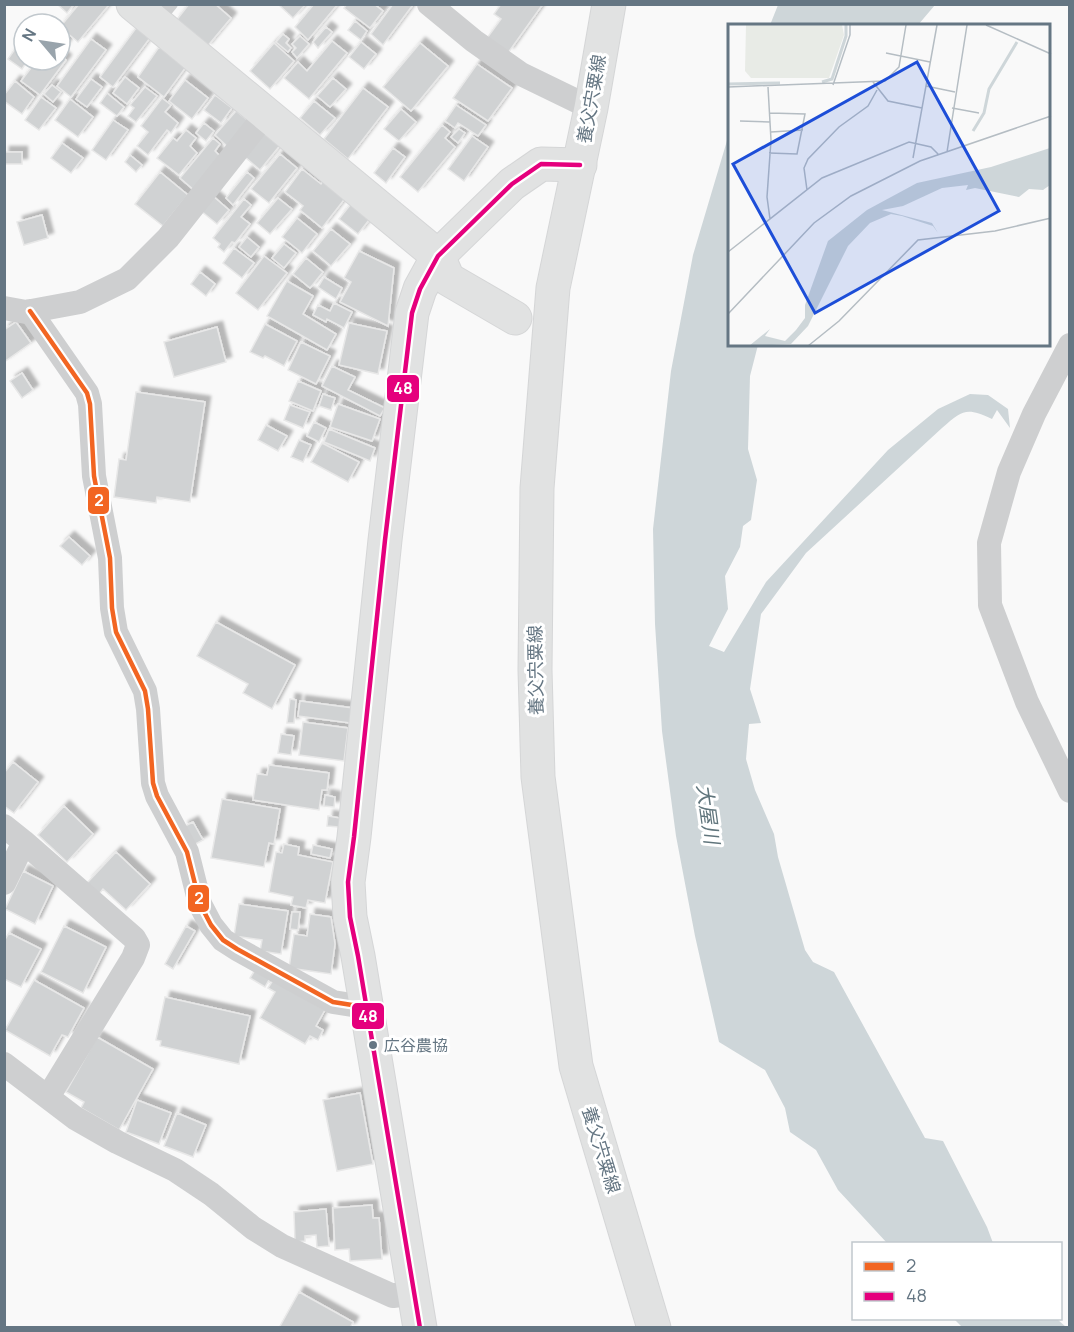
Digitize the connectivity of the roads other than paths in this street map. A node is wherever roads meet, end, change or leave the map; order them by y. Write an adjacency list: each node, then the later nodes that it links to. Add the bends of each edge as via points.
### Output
1 (429, 4): 4 (street, via 521,74)
2 (609, 4): 4 (street, 養父宍粟線)
3 (154, 11): 5 (street)
4 (591, 108): 6 (street, 養父宍粟線)
5 (266, 114): 7 (street); 9 (street, via 168,238 128,279 80,302)
6 (580, 165): 7 (street, via 541,164 512,184); 21 (street, 養父宍粟線, via 553,288 537,488 538,777 576,1066)
7 (438, 256): 10 (street, via 448,279); 16 (street, via 412,313 348,882 350,917)
8 (4, 308): 9 (street)
9 (30, 311): 16 (street, via 87,393 94,476 110,558 116,632 145,691 153,783 187,852 200,904 211,926 237,949 333,1002)
10 (515, 318)
11 (1070, 345): 12 (street, via 1009,472 989,543 990,605 1027,702)
12 (1070, 791)
13 (4, 826): 14 (street)
14 (24, 842): 15 (street); 18 (street, via 138,945)
15 (4, 883)
16 (366, 1004): 19 (street)
17 (4, 1064): 18 (street)
18 (48, 1097): 19 (street, via 75,1118 175,1170 282,1246 393,1296)
19 (414, 1293): 20 (street)
20 (420, 1328)
21 (654, 1328)

